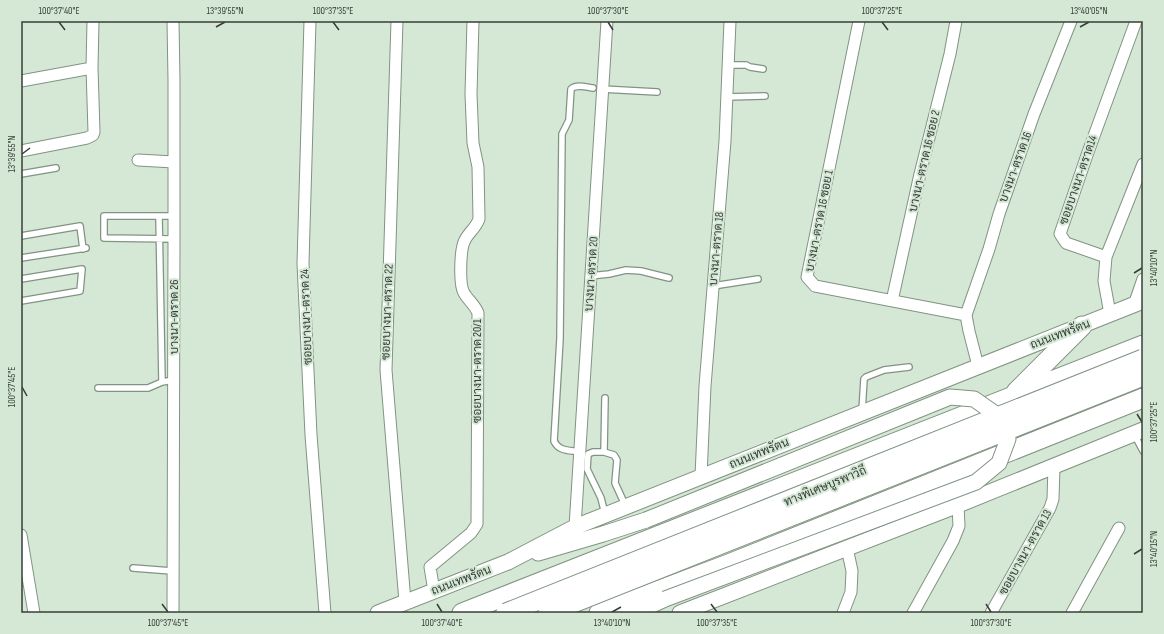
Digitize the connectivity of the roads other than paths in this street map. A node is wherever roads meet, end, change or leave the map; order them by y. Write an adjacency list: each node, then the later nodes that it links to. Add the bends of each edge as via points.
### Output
1 (93, 21): 13 (street)
2 (172, 21): 22 (street, บางนา-ตราด 26)
3 (310, 21): 77 (street, ซอยบางนา-ตราด 24, via 303,263 310,435)
4 (397, 21): 74 (street, ซอยบางนา-ตราด 22, via 386,370)
5 (473, 21): 73 (street, ซอยบางนา-ตราด 20/1, via 471,94 473,143 478,167 479,219 462,247 461,286 478,314 476,524 471,533 430,567)
6 (607, 21): 16 (street, บางนา-ตราด 20)
7 (730, 21): 12 (street, บางนา-ตราด 18)
8 (859, 21): 40 (street, บางนา-ตราด 16 ซอย 1, via 807,277 815,286)
9 (956, 21): 40 (street, บางนา-ตราด 16 ซอย 2)
10 (1071, 21): 43 (street, บางนา-ตราด 16, via 1006,191)
11 (1136, 21): 31 (street, ซอยบางนา-ตราด14, via 1060,234 1066,243)
12 (728, 65): 14 (lane); 19 (street, บางนา-ตราด 18)
13 (92, 68): 15 (street); 20 (street, via 93,135)
14 (763, 68)
15 (21, 81)
16 (598, 89): 17 (lane); 33 (street, บางนา-ตราด 20); 59 (lane, via 578,86 571,89 569,120 562,134 560,339 554,441 560,449)
17 (657, 92)
18 (766, 96): 19 (lane)
19 (727, 97): 38 (street, บางนา-ตราด 18)
20 (21, 151)
21 (138, 160): 22 (street)
22 (174, 162): 27 (street, บางนา-ตราด 26)
23 (1143, 164): 31 (street)
24 (56, 168): 25 (lane)
25 (21, 174)
26 (159, 216): 27 (lane); 29 (lane); 29 (lane, via 104,216 104,238)
27 (174, 216): 30 (street, บางนา-ตราด 26)
28 (21, 236): 32 (lane, via 80,226 84,249)
29 (160, 239): 30 (lane); 51 (lane)
30 (174, 239): 50 (street, บางนา-ตราด 26)
31 (1106, 257): 42 (street, via 1104,281)
32 (21, 258)
33 (590, 276): 34 (lane, via 626,270); 59 (street, บางนา-ตราด 20)
34 (669, 278)
35 (21, 279): 39 (lane, via 82,269 80,291)
36 (758, 280): 38 (lane)
37 (1143, 280): 41 (street)
38 (713, 286): 62 (street, บางนา-ตราด 18)
39 (21, 301)
40 (892, 301): 43 (street, บางนา-ตราด 16 ซอย 1)
41 (1138, 303): 42 (main road, ถนนเทพรัตน)
42 (1110, 314): 44 (main road, ถนนเทพรัตน)
43 (966, 315): 47 (street)
44 (1082, 326): 47 (main road, ถนนเทพรัตน); 54 (highway)
45 (1143, 345): 54 (highway)
46 (1143, 359): 80 (highway, ทางพิเศษบูรพาวิถี, bridge)
47 (978, 366): 56 (main road, ถนนเทพรัตน)
48 (909, 367): 56 (lane, via 884,370 866,377)
49 (1143, 376): 81 (highway, ทางพิเศษบูรพาวิถี, bridge)
50 (174, 380): 51 (lane); 72 (street, บางนา-ตราด 26)
51 (162, 382): 52 (lane, via 148,388)
52 (98, 388)
53 (605, 398): 60 (lane)
54 (1011, 398): 79 (highway)
55 (1143, 398): 82 (highway, via 726,565)
56 (862, 413): 62 (main road, ถนนเทพรัตน)
57 (1138, 431): 58 (lane); 61 (main road)
58 (1143, 451)
59 (580, 452): 66 (street, บางนา-ตราด 20)
60 (604, 452): 64 (lane, via 614,455 617,460 615,483); 65 (lane, via 588,454 587,469)
61 (1054, 466): 63 (main road); 87 (street, ซอยบางนา-ตราด 13, via 1053,499 1050,508)
62 (701, 476): 64 (main road, ถนนเทพรัตน)
63 (958, 505): 69 (main road); 86 (street, via 959,526 953,541)
64 (626, 507): 65 (main road, ถนนเทพรัตน)
65 (605, 515): 66 (main road, ถนนเทพรัตน)
66 (575, 527): 70 (main road, ถนนเทพรัตน)
67 (1119, 528): 88 (street)
68 (21, 535): 75 (street)
69 (847, 548): 84 (main road); 85 (street, via 852,571 851,592)
70 (508, 562): 73 (main road, ถนนเทพรัตน); 83 (main road, bridge, via 646,520 950,397 974,399 997,415 1008,439 999,463 976,482 665,599)
71 (133, 568): 72 (lane)
72 (172, 571): 76 (street, บางนา-ตราด 26)
73 (434, 590): 74 (main road, ถนนเทพรัตน)
74 (405, 602): 78 (main road, ถนนเทพรัตน)
75 (34, 613)
76 (173, 613)
77 (325, 613)
78 (378, 613)
79 (462, 613)
80 (506, 613)
81 (548, 613)
82 (599, 613)
83 (635, 613)
84 (680, 613)
85 (843, 613)
86 (913, 613)
87 (991, 613)
88 (1072, 613)

